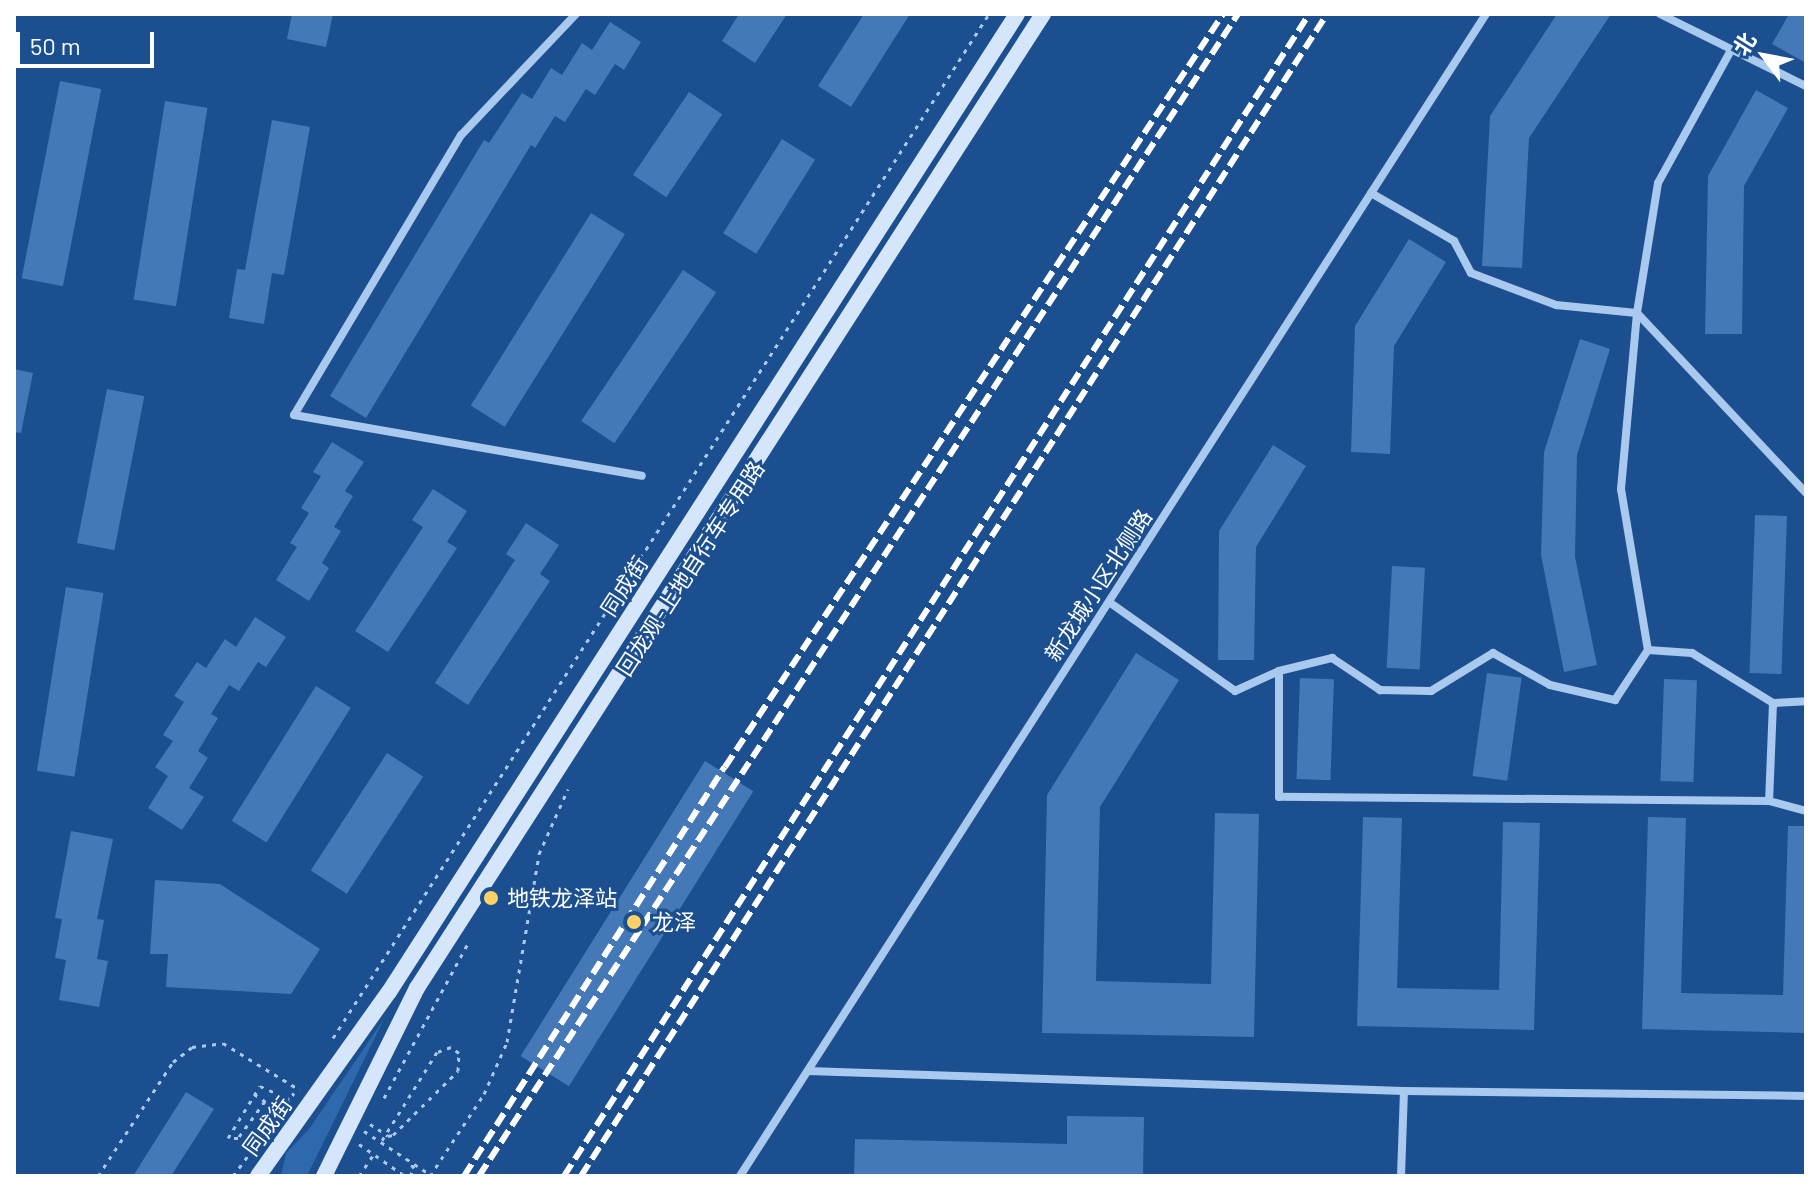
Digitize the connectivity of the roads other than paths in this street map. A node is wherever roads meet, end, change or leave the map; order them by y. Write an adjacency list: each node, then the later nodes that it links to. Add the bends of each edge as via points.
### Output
1 (576, 14): 10 (street, via 461,135 294,415)
2 (1017, 14): 22 (main road, 同成街, via 389,992)
3 (1043, 14): 23 (main road, 同成街, via 417,988)
4 (1486, 14): 8 (street, 新龙城小区北侧路)
5 (1660, 14): 6 (street)
6 (1730, 52): 7 (street); 9 (street, via 1658,183)
7 (1806, 86)
8 (1371, 193): 9 (street, via 1454,241 1471,273 1556,305); 12 (street, 新龙城小区北侧路)
9 (1637, 313): 11 (street); 13 (street, via 1621,489)
10 (642, 476)
11 (1806, 493)
12 (1109, 602): 14 (street, via 1235,691); 19 (street, 新龙城小区北侧路)
13 (1648, 650): 14 (street, via 1615,700 1550,685 1493,653 1431,691 1380,690 1332,658); 16 (street, via 1692,653)
14 (1279, 671): 17 (street, via 1279,797)
15 (1806, 701): 16 (street)
16 (1773, 703): 17 (street)
17 (1769, 801): 18 (street)
18 (1806, 811)
19 (808, 1071): 20 (street); 24 (street, 新龙城小区北侧路)
20 (1404, 1091): 21 (street); 25 (street)
21 (1806, 1096)
22 (260, 1176)
23 (324, 1176)
24 (740, 1176)
25 (1401, 1176)

